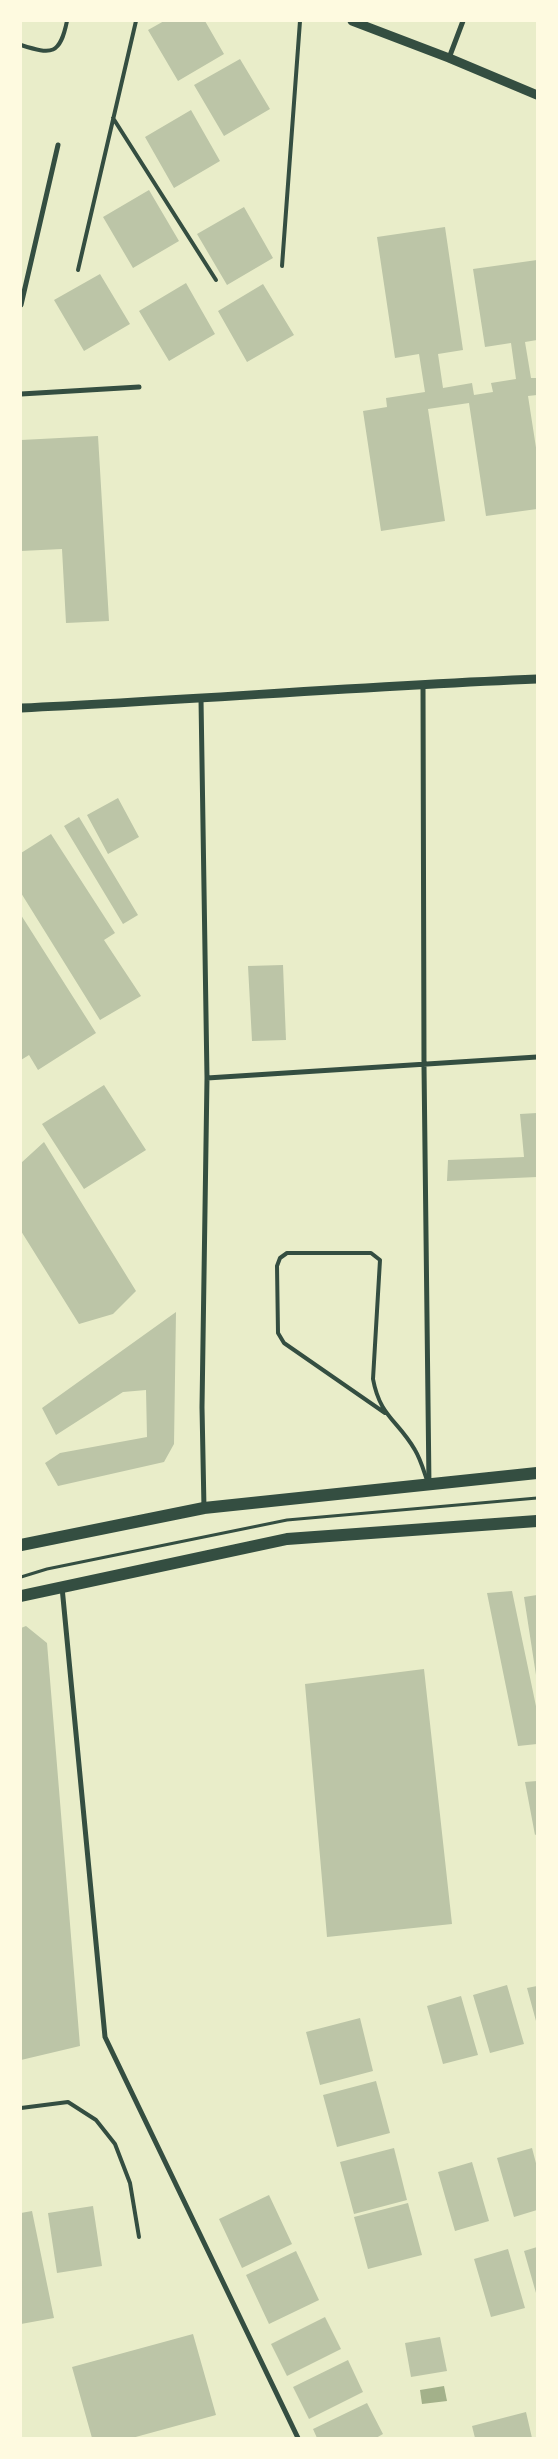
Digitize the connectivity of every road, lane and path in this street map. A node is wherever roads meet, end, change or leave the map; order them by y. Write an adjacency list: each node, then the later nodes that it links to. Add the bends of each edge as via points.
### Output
1 (67, 21): 6 (lane, via 64,39 53,50 44,53)
2 (136, 21): 9 (lane)
3 (300, 21): 11 (lane)
4 (352, 21): 7 (street)
5 (463, 21): 7 (street)
6 (21, 46)
7 (449, 58): 8 (street)
8 (537, 95)
9 (113, 118): 12 (lane); 13 (lane)
10 (58, 145): 14 (street)
11 (282, 266)
12 (78, 270)
13 (216, 280)
14 (21, 305)
15 (139, 387): 16 (street)
16 (21, 394)
17 (537, 679): 18 (street)
18 (423, 684): 19 (street); 22 (street)
19 (201, 699): 20 (street); 23 (street)
20 (21, 708)
21 (537, 1057): 22 (street)
22 (424, 1066): 23 (street); 26 (street)
23 (207, 1078): 28 (street, via 202,1406)
24 (385, 1413): 24 (lane, via 376,1397 373,1379 380,1260 371,1253 283,1255 277,1266 278,1334 284,1344); 26 (lane, via 415,1450)
25 (537, 1473): 26 (main road)
26 (429, 1485): 28 (main road)
27 (537, 1498): 31 (path, via 287,1520)
28 (204, 1508): 30 (main road)
29 (537, 1521): 32 (main road, via 287,1539)
30 (21, 1545)
31 (21, 1577)
32 (62, 1587): 33 (main road); 36 (street, via 105,2037)
33 (21, 1596)
34 (21, 2108): 35 (lane, via 68,2102 96,2120 116,2144 130,2183)
35 (139, 2237)
36 (298, 2438)

